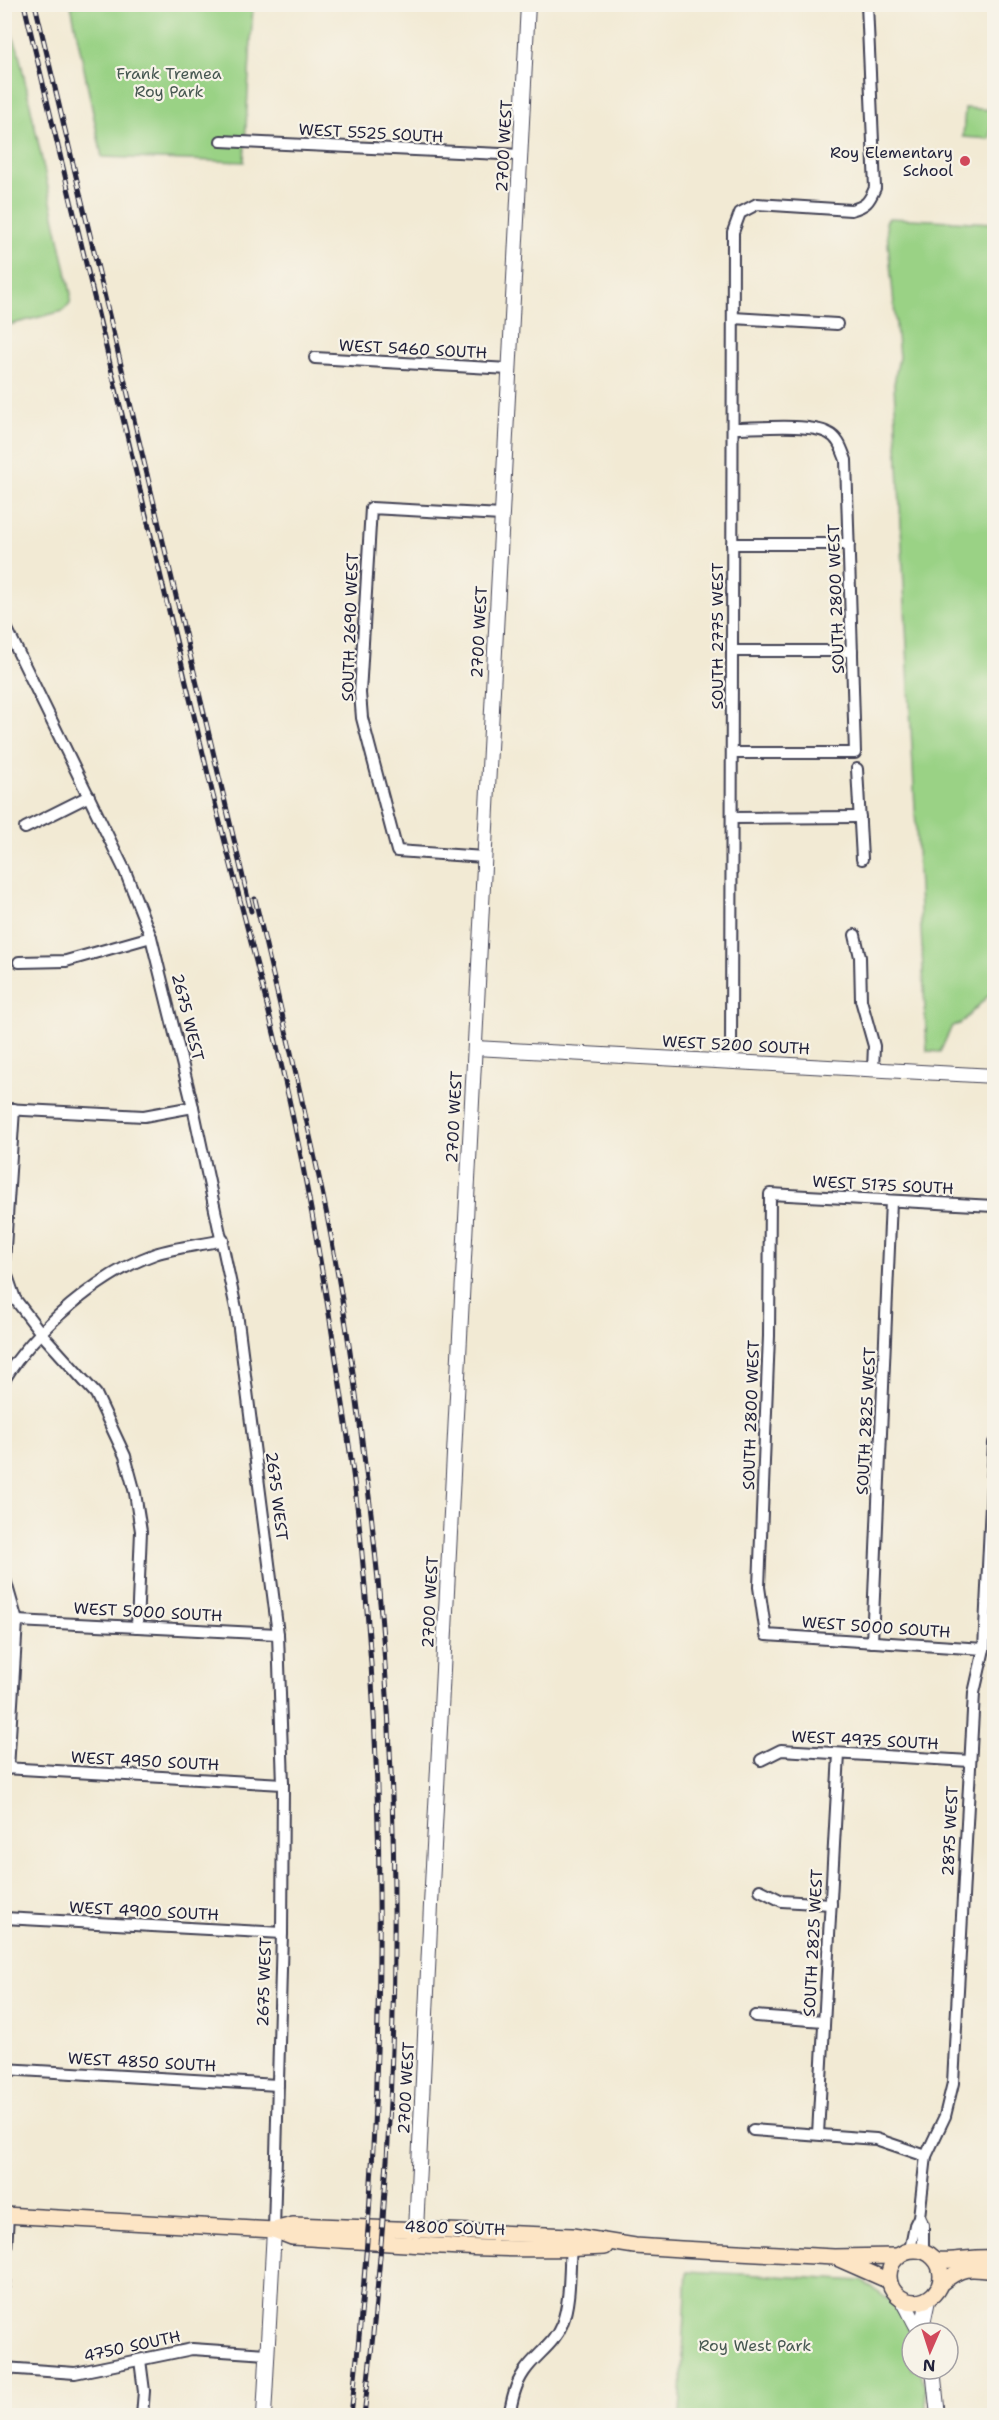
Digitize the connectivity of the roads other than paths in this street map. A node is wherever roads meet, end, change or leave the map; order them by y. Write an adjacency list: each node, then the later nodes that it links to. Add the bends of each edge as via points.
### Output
1 (528, 4): 4 (street, 2700 WEST)
2 (867, 4): 5 (street, SOUTH 2775 WEST, via 875,188 870,202 851,210 757,204 740,213 733,232)
3 (221, 141): 4 (street, WEST 5525 SOUTH)
4 (520, 155): 8 (street, 2700 WEST)
5 (733, 318): 6 (street); 9 (street, SOUTH 2775 WEST)
6 (837, 324)
7 (315, 358): 8 (street, WEST 5460 SOUTH)
8 (509, 369): 10 (street, 2700 WEST)
9 (733, 428): 11 (street, SOUTH 2775 WEST); 12 (street, SOUTH 2800 WEST, via 815,428 830,434 841,445 846,460)
10 (502, 515): 22 (street, 2700 WEST); 22 (street, SOUTH 2690 WEST, via 371,508 360,693 397,851)
11 (732, 544): 12 (street); 14 (street, SOUTH 2775 WEST)
12 (849, 544): 15 (street, SOUTH 2800 WEST)
13 (4, 623): 18 (street, 2675 WEST)
14 (732, 651): 15 (street); 16 (street, SOUTH 2775 WEST)
15 (852, 651): 16 (street, SOUTH 2800 WEST, via 855,753)
16 (732, 753): 20 (street, SOUTH 2775 WEST)
17 (857, 769): 19 (street)
18 (89, 796): 21 (street); 25 (street, 2675 WEST)
19 (860, 817): 20 (street); 23 (street)
20 (732, 818): 28 (street, SOUTH 2775 WEST)
21 (25, 828)
22 (484, 857): 27 (street, 2700 WEST)
23 (862, 859)
24 (855, 936): 29 (street, via 860,957 861,1000 874,1046)
25 (151, 937): 26 (street, via 66,961); 31 (street, 2675 WEST)
26 (19, 962)
27 (475, 1048): 28 (street, WEST 5200 SOUTH); 67 (street, 2700 WEST)
28 (731, 1062): 29 (street, WEST 5200 SOUTH)
29 (873, 1069): 30 (street, WEST 5200 SOUTH)
30 (994, 1076)
31 (193, 1107): 32 (street, via 144,1116); 36 (street, 2675 WEST)
32 (9, 1109): 37 (street)
33 (770, 1194): 34 (street, WEST 5175 SOUTH); 46 (street, SOUTH 2800 WEST, via 759,1587)
34 (891, 1201): 35 (street, WEST 5175 SOUTH); 47 (street, SOUTH 2825 WEST)
35 (994, 1206)
36 (223, 1240): 38 (street, via 157,1254 118,1270); 45 (street, 2675 WEST, via 237,1313)
37 (4, 1265): 38 (street, via 15,1299)
38 (41, 1333): 39 (street); 44 (street, via 96,1394 125,1456 141,1531)
39 (4, 1380)
40 (994, 1443): 42 (street, 2875 WEST)
41 (4, 1576): 43 (street)
42 (991, 1589): 48 (street, 2875 WEST)
43 (17, 1621): 44 (street, WEST 5000 SOUTH); 52 (street)
44 (137, 1627): 45 (street, WEST 5000 SOUTH)
45 (278, 1634): 53 (street, 2675 WEST)
46 (766, 1635): 47 (street, WEST 5000 SOUTH)
47 (872, 1642): 48 (street, WEST 5000 SOUTH)
48 (984, 1649): 51 (street, 2875 WEST, via 974,1693)
49 (839, 1754): 50 (street, WEST 4975 SOUTH, via 781,1750); 51 (street, WEST 4975 SOUTH); 55 (street, SOUTH 2825 WEST)
50 (761, 1760)
51 (970, 1761): 64 (street, 2875 WEST, via 953,2083 945,2116)
52 (6, 1769): 53 (street, WEST 4950 SOUTH)
53 (283, 1784): 57 (street, 2675 WEST)
54 (760, 1890): 55 (street, via 782,1901)
55 (831, 1904): 59 (street, SOUTH 2825 WEST)
56 (4, 1918): 57 (street, WEST 4900 SOUTH)
57 (282, 1934): 61 (street, 2675 WEST)
58 (755, 2016): 59 (street)
59 (824, 2021): 63 (street, SOUTH 2825 WEST)
60 (4, 2069): 61 (street, WEST 4850 SOUTH)
61 (278, 2085): 66 (street, 2675 WEST)
62 (753, 2130): 63 (street)
63 (818, 2134): 64 (street, via 876,2139)
64 (926, 2156): 71 (street, 2875 WEST, via 919,2217 923,2225)
65 (6, 2215): 66 (main road, 4800 SOUTH); 78 (street)
66 (274, 2230): 67 (main road, 4800 SOUTH, via 293,2225); 69 (main road, 4800 SOUTH, via 292,2237); 83 (street, 2675 WEST)
67 (416, 2231): 68 (main road, 4800 SOUTH, via 572,2235); 69 (main road)
68 (635, 2246): 70 (main road, 4800 SOUTH); 72 (main road, 4800 SOUTH)
69 (486, 2247): 70 (main road, 4800 SOUTH)
70 (571, 2249): 89 (street, via 562,2324 554,2340 525,2370 515,2389)
71 (910, 2252): 72 (main road, 4800 SOUTH); 74 (main road); 76 (main road, via 892,2264)
72 (834, 2257): 76 (main road, 4800 SOUTH)
73 (994, 2258): 74 (main road)
74 (937, 2260): 77 (main road, via 942,2275)
75 (994, 2271): 77 (main road, via 958,2271)
76 (889, 2281): 79 (main road)
77 (940, 2283): 80 (main road)
78 (4, 2285)
79 (901, 2298): 80 (main road); 81 (street)
80 (928, 2300): 82 (street)
81 (913, 2321)
82 (924, 2321)
83 (267, 2354): 84 (street, 4750 SOUTH, via 192,2349); 88 (street, 2675 WEST)
84 (140, 2360): 85 (street, 4750 SOUTH, via 75,2373); 87 (street)
85 (4, 2368)
86 (934, 2381): 90 (street)
87 (142, 2415)
88 (264, 2415)
89 (509, 2415)
90 (938, 2415)

